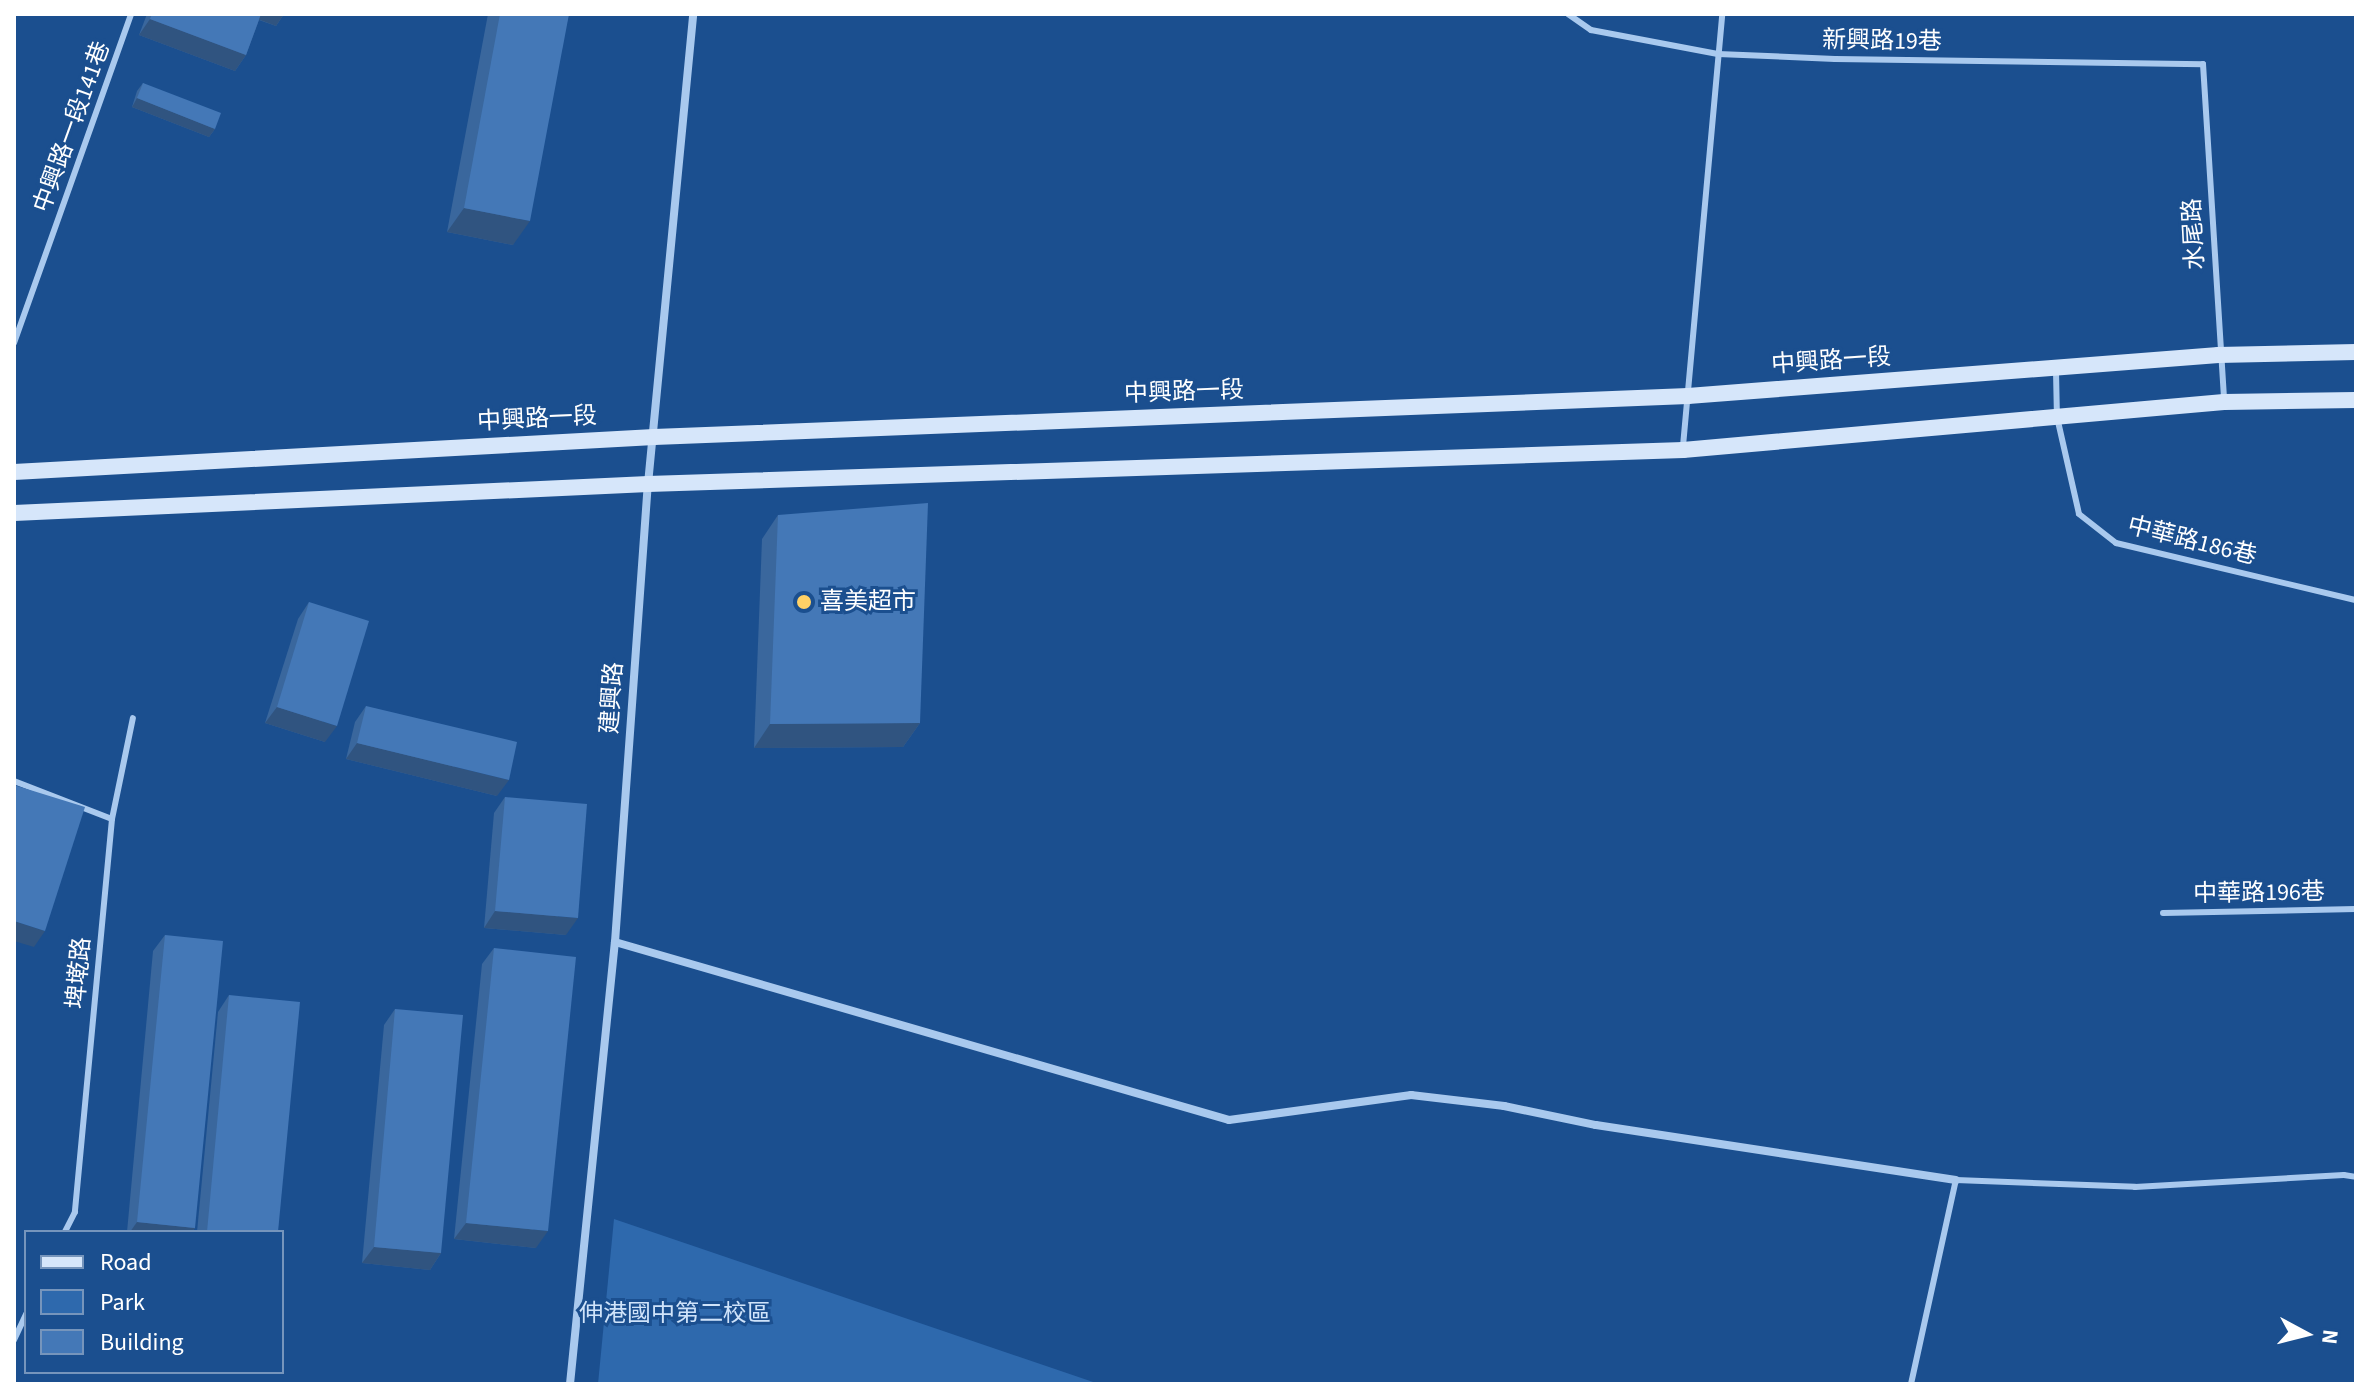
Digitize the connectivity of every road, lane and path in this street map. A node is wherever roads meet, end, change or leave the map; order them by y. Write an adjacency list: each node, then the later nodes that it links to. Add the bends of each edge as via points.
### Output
1 (131, 14): 7 (lane, 中興路一段141巷)
2 (693, 14): 15 (street, 建興路)
3 (1568, 14): 5 (lane, 新興路19巷, via 1591,30)
4 (1722, 14): 5 (lane)
5 (1718, 54): 6 (lane, 新興路19巷); 11 (lane)
6 (2203, 64): 9 (lane, 水尾路)
7 (14, 343)
8 (2356, 352): 9 (main road, 中興路一段)
9 (2218, 355): 10 (main road, 中興路一段); 13 (lane, 水尾路)
10 (2056, 368): 11 (main road, 中興路一段); 14 (lane, 中華路186巷)
11 (1688, 396): 15 (main road, 中興路一段); 16 (lane)
12 (2356, 400): 13 (main road)
13 (2224, 402): 14 (main road)
14 (2057, 417): 16 (main road); 20 (lane, 中華路186巷, via 2079,514 2116,543)
15 (654, 437): 17 (main road, 中興路一段); 18 (street, 建興路)
16 (1683, 450): 18 (main road)
17 (14, 472)
18 (648, 484): 19 (main road); 26 (street, 建興路)
19 (14, 513)
20 (2356, 600)
21 (133, 718): 23 (lane, 埤墘路)
22 (14, 781): 23 (lane)
23 (112, 819): 29 (lane, 埤墘路, via 75,1212)
24 (2356, 909): 25 (lane, 中華路196巷)
25 (2163, 913)
26 (615, 942): 28 (street, via 1229,1120 1411,1095); 32 (street, 建興路)
27 (2356, 1177): 28 (lane, via 2135,1187)
28 (1956, 1180): 33 (lane)
29 (66, 1230)
30 (24, 1318): 31 (lane)
31 (14, 1340)
32 (570, 1384)
33 (1911, 1384)

